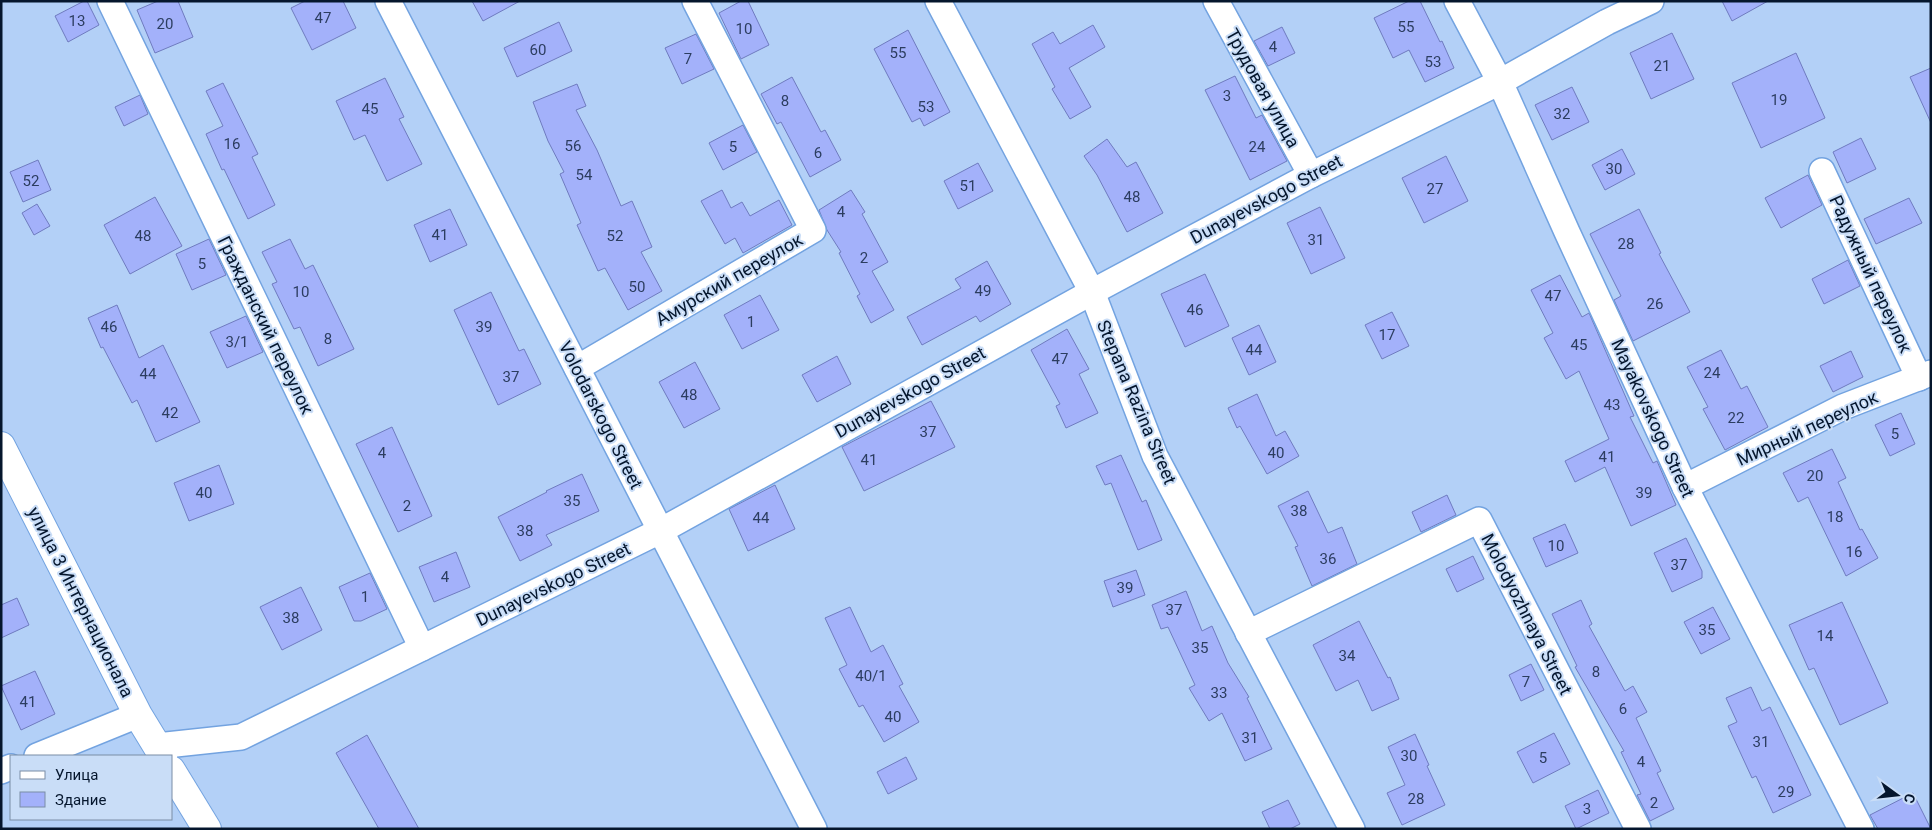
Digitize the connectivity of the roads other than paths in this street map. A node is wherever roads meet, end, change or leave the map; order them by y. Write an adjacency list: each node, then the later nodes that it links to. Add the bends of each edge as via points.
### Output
1 (110, 1): 18 (street, Гражданский переулок)
2 (388, 1): 12 (street, Volodarskogo Street)
3 (694, 1): 12 (street, Амурский переулок, via 814,230)
4 (938, 1): 11 (street, Stepana Razina Street)
5 (1216, 1): 10 (street, Трудовая улица)
6 (1457, 1): 8 (street, Mayakovskogo Street)
7 (1651, 1): 8 (street, Dunayevskogo Street, via 1606,22)
8 (1500, 82): 10 (street, Dunayevskogo Street); 15 (street, Mayakovskogo Street)
9 (1822, 171): 13 (street, Радужный переулок)
10 (1310, 175): 11 (street, Dunayevskogo Street)
11 (1092, 292): 16 (street, Dunayevskogo Street); 17 (street, Stepana Razina Street, via 1155,456)
12 (577, 368): 16 (street, Volodarskogo Street)
13 (1925, 376): 15 (street, Мирный переулок, via 1843,407)
14 (1, 446): 19 (street, улица 3 Интернационала)
15 (1685, 487): 27 (street, Mayakovskogo Street)
16 (662, 530): 18 (street, Dunayevskogo Street); 24 (street, Volodarskogo Street)
17 (1248, 633): 25 (street, Stepana Razina Street); 26 (street, Molodyozhnaya Street, via 1479,520)
18 (422, 648): 20 (street, Dunayevskogo Street, via 241,737)
19 (138, 715): 20 (street, улица 3 Интернационала); 21 (street)
20 (160, 751)
21 (39, 755)
22 (172, 772): 23 (street)
23 (207, 829)
24 (814, 829)
25 (1352, 829)
26 (1638, 829)
27 (1861, 829)

